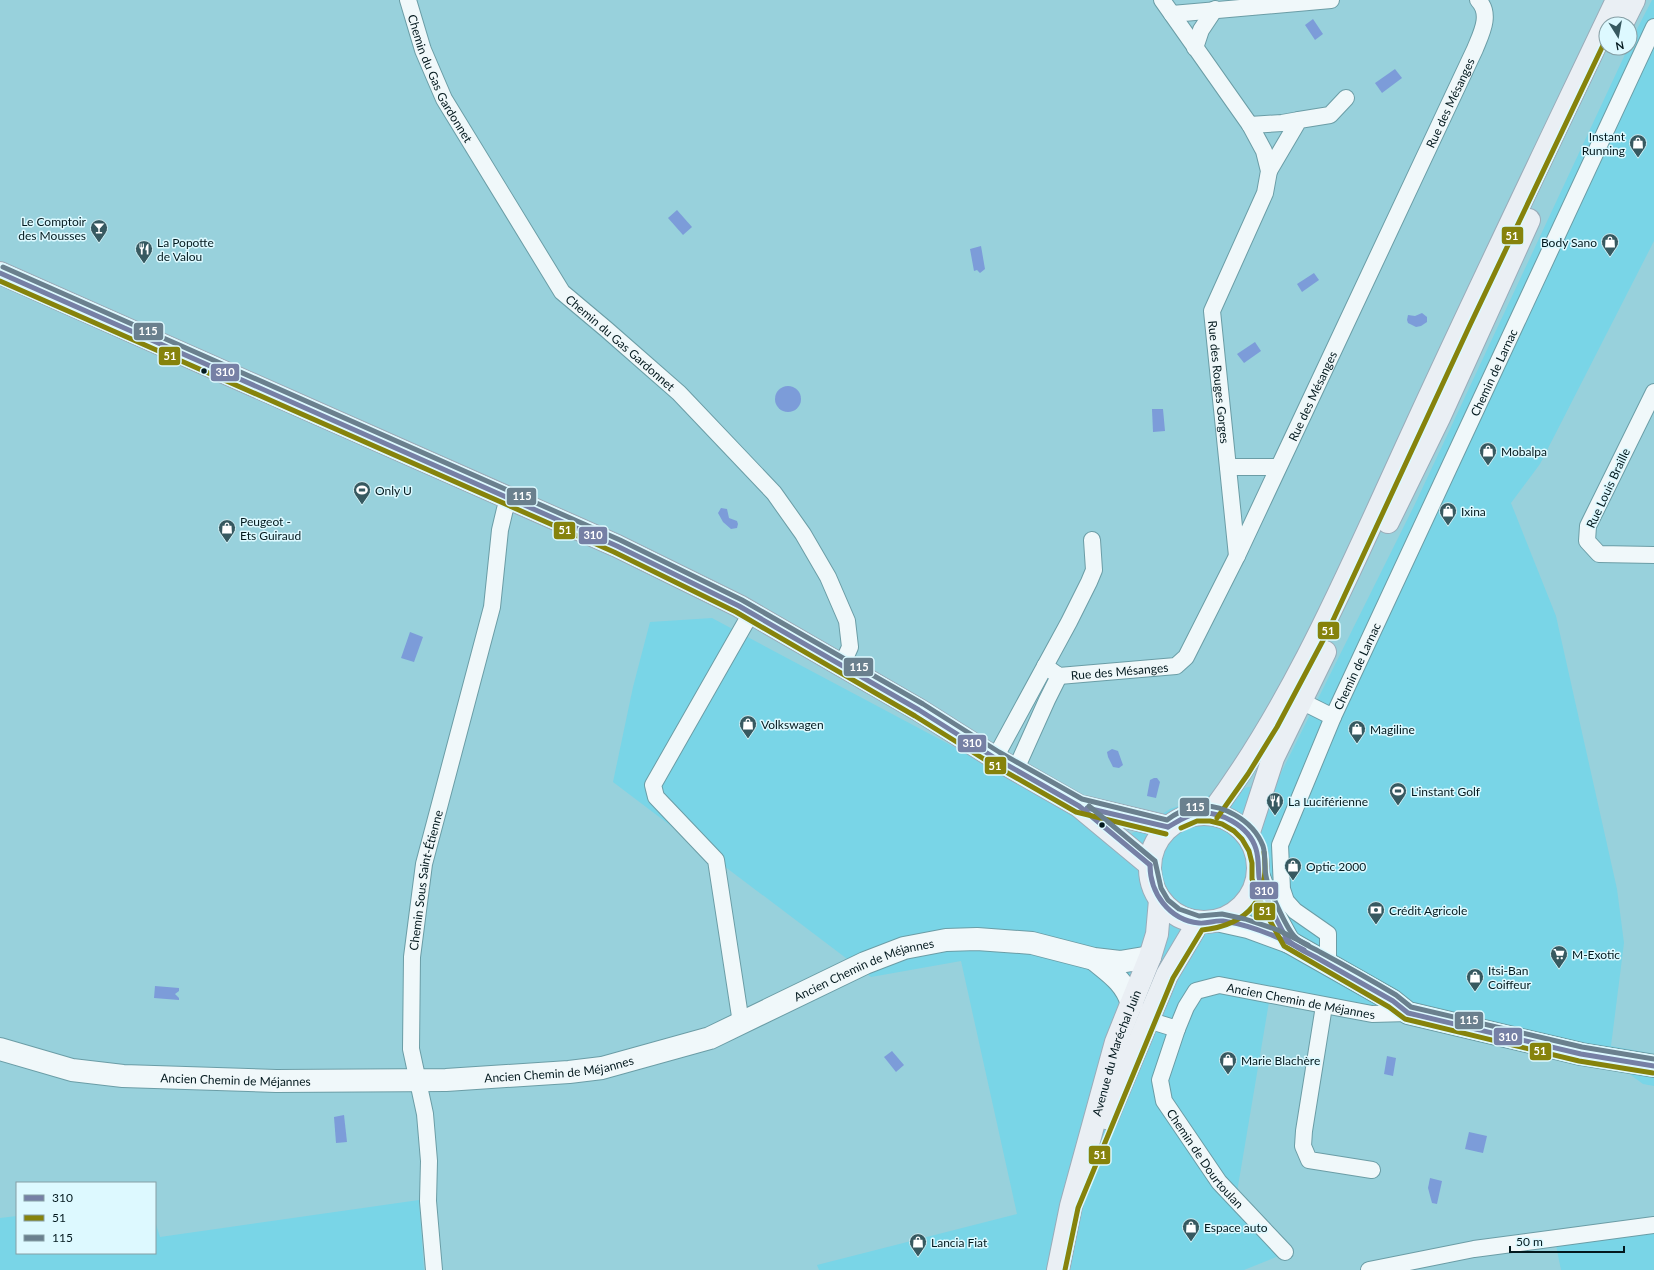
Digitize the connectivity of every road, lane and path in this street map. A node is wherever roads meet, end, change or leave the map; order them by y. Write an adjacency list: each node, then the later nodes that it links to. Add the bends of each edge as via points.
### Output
1 (408, 0): 26 (street, Chemin du Gas Gardonnet, via 423,50 444,99 562,292 679,393 774,493 803,534 828,577 847,621 850,647)
2 (1162, 0): 8 (street, Rue des Rouges Gorges)
3 (1331, 0): 7 (street)
4 (1617, 0): 34 (main road, via 1325,624 1234,783)
5 (1634, 0): 9 (main road)
6 (1482, 7): 20 (street, Rue des Mésanges, via 1484,29)
7 (1215, 9): 8 (street); 11 (street, via 1201,30)
8 (1172, 14): 11 (street, Rue des Rouges Gorges)
9 (1626, 16)
10 (1654, 27): 30 (street, Chemin de Larnac)
11 (1195, 48): 15 (street, Rue des Rouges Gorges)
12 (1606, 56): 29 (main road, via 1439,418)
13 (1346, 98): 14 (street, via 1330,115)
14 (1299, 120): 15 (street, via 1282,124); 16 (street, Rue des Rouges Gorges)
15 (1250, 125): 16 (street, Rue des Rouges Gorges, via 1264,151)
16 (1269, 171): 19 (street, Rue des Rouges Gorges, via 1265,193 1212,311)
17 (0, 273): 21 (main road)
18 (1654, 392): 23 (street, Rue Louis Braille, via 1588,526 1586,541 1599,554)
19 (1228, 467): 20 (street); 24 (street, Rue des Rouges Gorges)
20 (1278, 467): 24 (street, Rue des Mésanges)
21 (512, 500): 25 (main road, via 617,546); 54 (street, Chemin Sous Saint-Étienne, via 505,509 500,530 492,607 424,864 412,957 412,1049)
22 (1092, 540): 27 (street, via 1094,570)
23 (1654, 555)
24 (1237, 556): 28 (street, Rue des Mésanges, via 1186,657 1176,666)
25 (751, 613): 26 (main road); 50 (street, via 653,785 656,797 716,860)
26 (842, 665): 31 (main road)
27 (1046, 666): 28 (street, Rue des Mésanges); 31 (street)
28 (1059, 676): 32 (street, Rue des Mésanges)
29 (1301, 701): 30 (street, Chemin de Larnac); 36 (main road, via 1273,758)
30 (1333, 717): 45 (street, Chemin de Larnac, via 1280,844 1282,889 1286,902 1328,934)
31 (995, 758): 32 (main road)
32 (1016, 769): 33 (main road)
33 (1079, 806): 35 (main road); 37 (main road)
34 (1211, 814): 35 (main road, via 1196,814); 36 (main road, via 1225,817)
35 (1168, 827): 37 (main road, via 1152,851)
36 (1248, 835): 38 (main road, via 1256,848)
37 (1150, 865): 39 (main road, via 1152,884)
38 (1259, 877): 40 (main road, via 1254,892 1246,904); 42 (street, via 1270,907)
39 (1160, 900): 41 (main road, via 1170,911 1183,919); 43 (main road, Avenue du Maréchal Juin, via 1157,934)
40 (1221, 921): 41 (main road); 42 (street, via 1248,927)
41 (1198, 923): 49 (main road, Avenue du Maréchal Juin, via 1167,975)
42 (1289, 942): 45 (street)
43 (1150, 957): 44 (street, Ancien Chemin de Méjannes, via 1120,962); 46 (main road, Avenue du Maréchal Juin)
44 (1094, 959): 46 (street, Ancien Chemin de Méjannes, via 1119,979 1130,995); 50 (street, Ancien Chemin de Méjannes, via 1032,943 977,939 946,940 904,948 866,963)
45 (1328, 964): 48 (street)
46 (1132, 1004): 56 (main road, Avenue du Maréchal Juin, via 1116,1042)
47 (1324, 1006): 48 (street, Ancien Chemin de Méjannes, via 1372,1014); 51 (street, Ancien Chemin de Méjannes, via 1219,985 1196,991); 55 (street, via 1303,1146 1309,1160)
48 (1408, 1012): 53 (street, via 1581,1054)
49 (1148, 1020): 51 (street); 56 (main road, Avenue du Maréchal Juin)
50 (741, 1023): 54 (street, Ancien Chemin de Méjannes, via 710,1038 602,1068 446,1080)
51 (1177, 1029): 58 (street, Chemin de Dourtoulan, via 1160,1080 1164,1101 1219,1182)
52 (0, 1049): 54 (street, Ancien Chemin de Méjannes, via 72,1070 123,1076 276,1081)
53 (1654, 1066)
54 (418, 1079): 59 (street, Chemin Sous Saint-Étienne, via 425,1114 429,1161 428,1201)
55 (1372, 1170)
56 (1071, 1206): 60 (main road, Avenue du Maréchal Juin)
57 (1654, 1225): 61 (street, via 1474,1249)
58 (1285, 1252)
59 (434, 1270)
60 (1058, 1270)
61 (1369, 1270)

